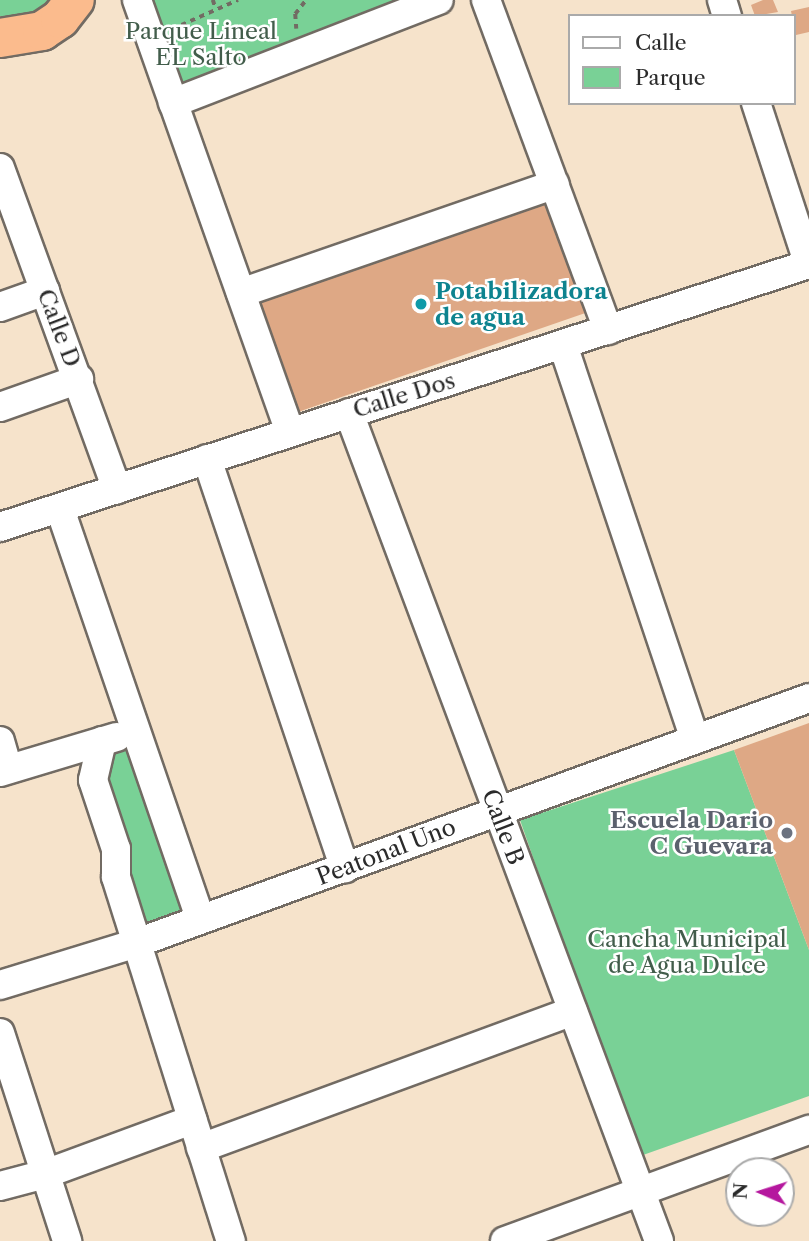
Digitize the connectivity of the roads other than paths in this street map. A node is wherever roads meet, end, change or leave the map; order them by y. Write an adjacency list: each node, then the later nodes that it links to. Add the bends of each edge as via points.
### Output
1 (137, 0): 6 (street)
2 (439, 0): 6 (street)
3 (486, 0): 9 (street)
4 (78, 4): 5 (highway, via 41,31)
5 (3, 37)
6 (173, 103): 13 (street)
7 (757, 105): 11 (street)
8 (0, 167): 10 (street, Calle D)
9 (555, 184): 13 (street); 15 (street)
10 (5, 200): 12 (street, Calle D)
11 (809, 265): 15 (street, Calle Dos)
12 (45, 291): 14 (street); 17 (street, Calle D)
13 (241, 293): 20 (street)
14 (0, 307)
15 (608, 330): 16 (street, Calle Dos)
16 (563, 345): 19 (street, Calle Dos); 27 (street)
17 (79, 379): 18 (street); 22 (street, Calle D)
18 (0, 407)
19 (348, 412): 20 (street, Calle Dos); 31 (street, Calle B)
20 (290, 431): 21 (street, Calle Dos)
21 (207, 459): 22 (street, Calle Dos); 32 (street)
22 (117, 489): 23 (street, Calle Dos)
23 (60, 509): 24 (street, Calle Dos); 26 (street)
24 (0, 527)
25 (809, 698): 27 (street, Peatonal Uno)
26 (136, 732): 29 (street); 33 (street)
27 (695, 740): 31 (street, Peatonal Uno)
28 (0, 741): 30 (street)
29 (102, 741): 30 (street); 34 (street, via 93,780 116,849 116,877)
30 (4, 771)
31 (497, 810): 32 (street, Peatonal Uno); 36 (street, Calle B)
32 (345, 868): 33 (street, Peatonal Uno)
33 (200, 919): 34 (street, Peatonal Uno)
34 (134, 944): 35 (street, Peatonal Uno); 38 (street)
35 (0, 985)
36 (573, 1011): 40 (street); 43 (street, Calle B)
37 (0, 1033): 41 (street)
38 (192, 1120): 40 (street); 41 (street)
39 (809, 1130): 43 (street)
40 (201, 1148): 45 (street)
41 (45, 1174): 42 (street); 44 (street)
42 (0, 1186)
43 (642, 1194): 46 (street); 47 (street, Calle B)
44 (67, 1241)
45 (231, 1241)
46 (505, 1241)
47 (659, 1241)

